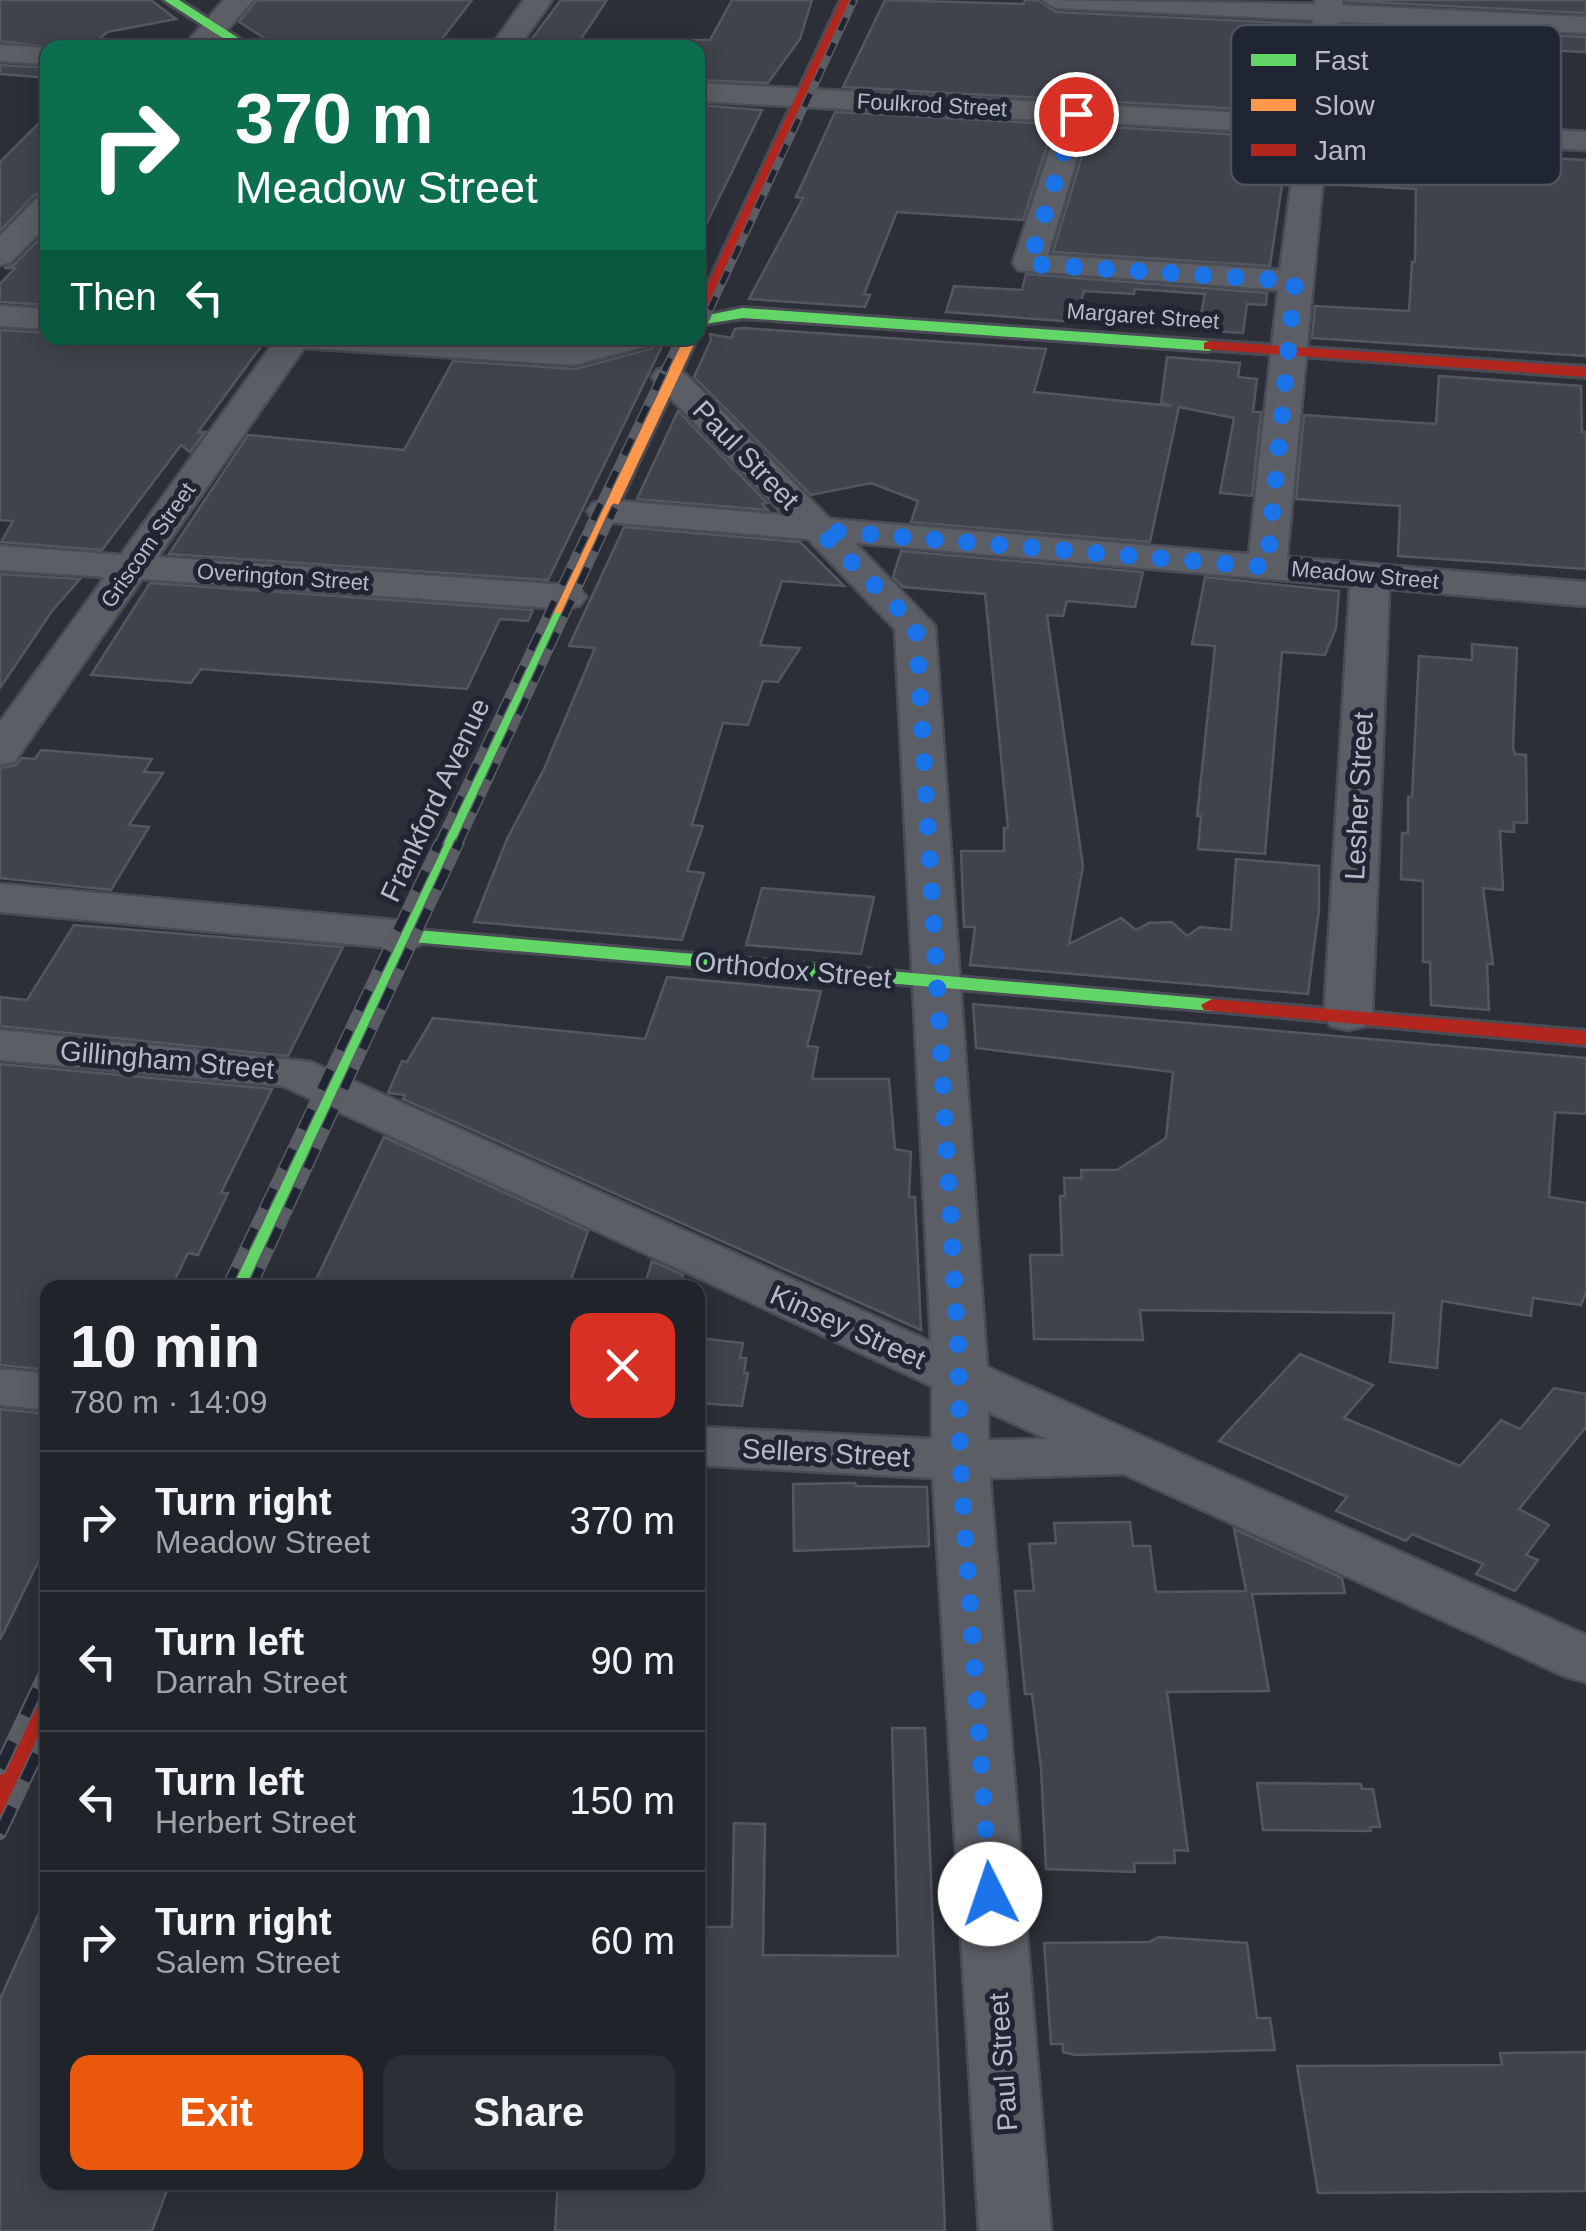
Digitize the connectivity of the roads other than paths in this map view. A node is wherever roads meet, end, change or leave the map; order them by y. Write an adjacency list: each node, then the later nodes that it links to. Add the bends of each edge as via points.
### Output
1 (170, 0): 8 (main road)
2 (238, 0): 8 (street)
3 (538, 0): 9 (street)
4 (847, 0): 13 (main road)
5 (1056, 0): 6 (street)
6 (1328, 7): 7 (street)
7 (1586, 26)
8 (205, 37)
9 (510, 40)
10 (0, 53): 11 (street)
11 (40, 56)
12 (705, 92): 13 (street, Foulkrod Street)
13 (800, 97): 14 (street, Foulkrod Street); 22 (main road)
14 (1076, 114): 15 (street, Foulkrod Street); 21 (street, via 1029,264)
15 (1231, 121)
16 (1561, 140): 17 (street, Foulkrod Street)
17 (1586, 141)
18 (1307, 185): 21 (street)
19 (40, 213): 20 (street)
20 (0, 255)
21 (1295, 281): 30 (street)
22 (705, 305)
23 (0, 316): 24 (street)
24 (40, 318)
25 (705, 319): 30 (main road, Margaret Street, via 743,313)
26 (289, 345): 36 (street, Griscom Street)
27 (417, 345): 28 (street, via 574,355)
28 (612, 345)
29 (685, 345): 32 (main road, Frankford Avenue)
30 (1288, 352): 31 (main road, Margaret Street); 37 (street)
31 (1586, 372)
32 (669, 377): 33 (main road, Frankford Avenue); 34 (street, Paul Street)
33 (606, 511): 34 (street, Meadow Street); 40 (main road, Frankford Avenue)
34 (819, 530): 37 (street, Meadow Street); 44 (street, Paul Street, via 916,626)
35 (0, 558): 36 (street, Overington Street)
36 (132, 567): 40 (street, Overington Street); 41 (street, Griscom Street)
37 (1267, 567): 38 (street, Meadow Street)
38 (1370, 576): 39 (street, Meadow Street); 45 (street, Lesher Street)
39 (1586, 594)
40 (566, 597): 43 (main road, Frankford Avenue)
41 (0, 752)
42 (0, 898): 43 (street, Orthodox Street)
43 (404, 935): 44 (main road, Orthodox Street); 48 (main road, Frankford Avenue)
44 (937, 983): 45 (main road, Orthodox Street); 50 (street, Paul Street)
45 (1348, 1016): 46 (main road, Orthodox Street)
46 (1586, 1038)
47 (0, 1045): 48 (street, Gillingham Street, via 294,1072)
48 (331, 1089): 49 (main road, Frankford Avenue); 50 (street, Kinsey Street)
49 (240, 1280)
50 (960, 1377): 54 (street, Kinsey Street); 55 (street, Paul Street)
51 (0, 1387): 52 (street)
52 (40, 1391)
53 (705, 1446): 55 (street, Sellers Street)
54 (1134, 1456): 55 (street, Sellers Street); 56 (street, Kinsey Street)
55 (960, 1460): 59 (street, Paul Street)
56 (1586, 1660)
57 (40, 1717): 58 (main road)
58 (0, 1804)
59 (1015, 2231)

